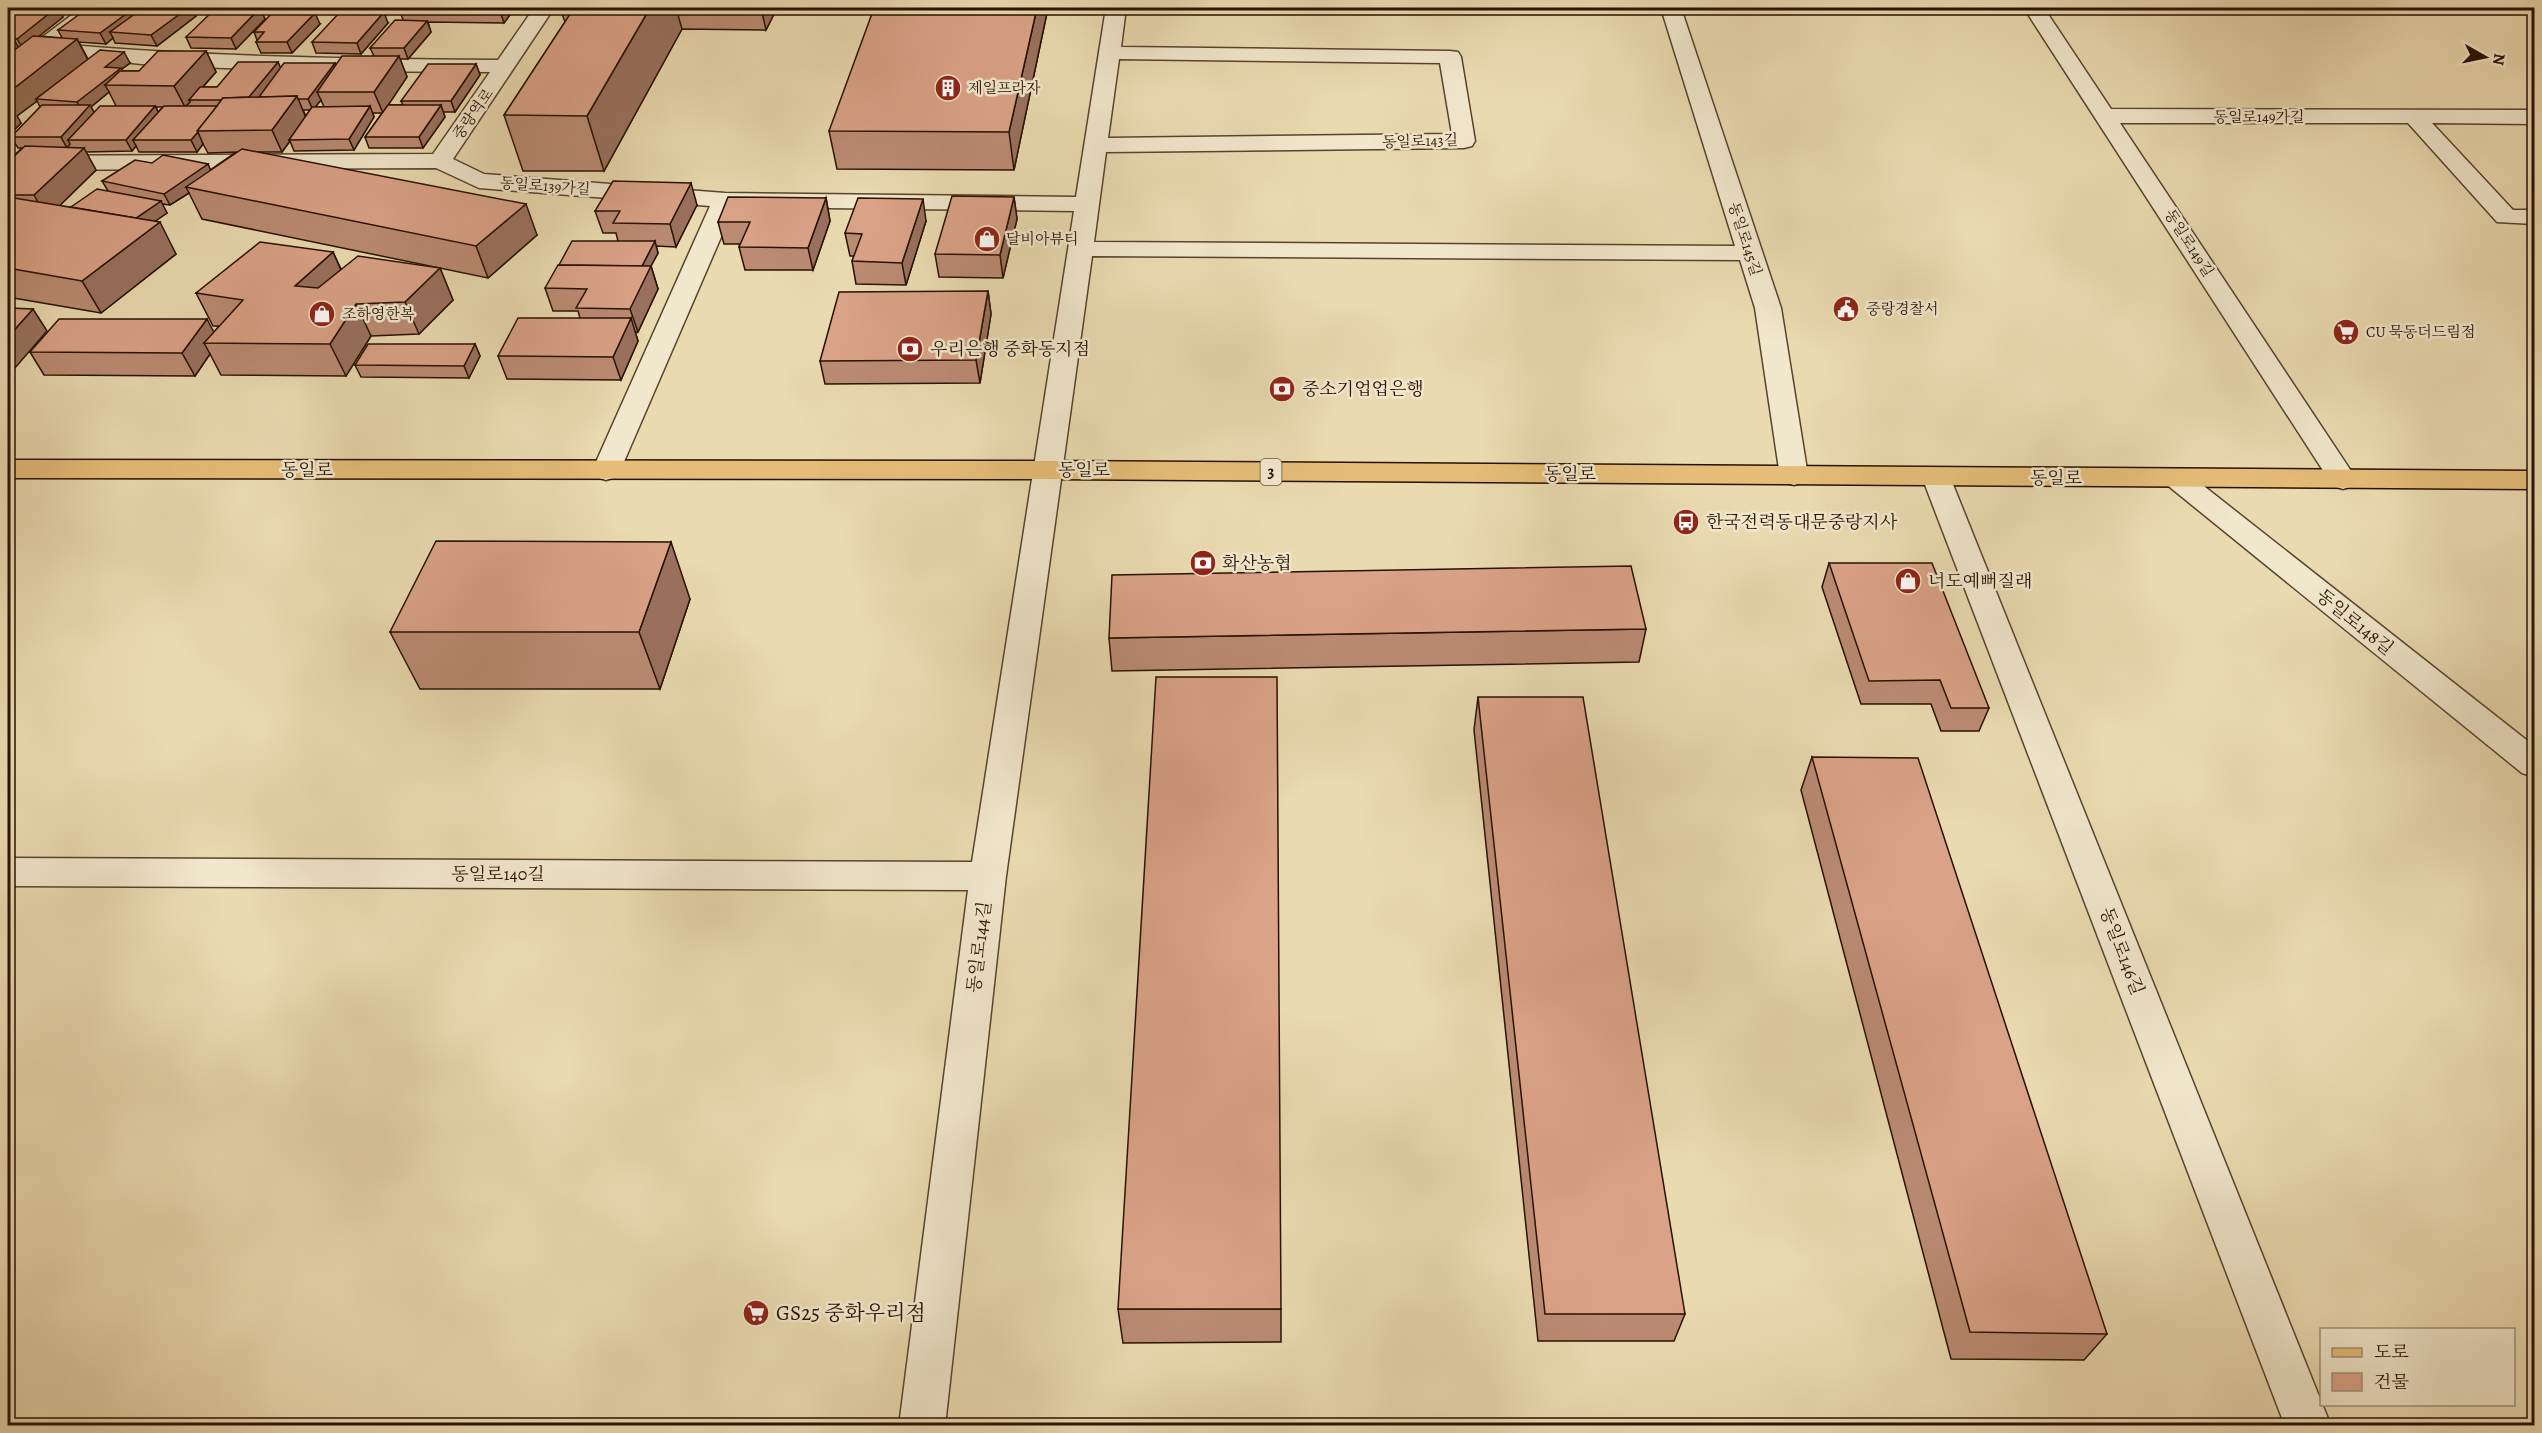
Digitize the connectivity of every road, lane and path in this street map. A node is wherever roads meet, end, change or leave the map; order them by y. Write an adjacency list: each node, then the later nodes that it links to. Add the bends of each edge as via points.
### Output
1 (93, 8): 7 (street, 중랑역로, via 39,49 174,60)
2 (544, 8): 7 (street, 중랑역로)
3 (1116, 8): 6 (street)
4 (1671, 8): 18 (street, 동일로145길)
5 (2034, 8): 8 (street, 동일로149길)
6 (1110, 53): 11 (street); 11 (street, 동일로143길, via 1450,57 1464,141)
7 (506, 66): 12 (street, 중랑역로)
8 (2105, 116): 9 (street, 동일로149가길); 25 (street, 동일로149길)
9 (2414, 117): 10 (street, 동일로149가길); 16 (street, via 2506,218)
10 (2535, 117)
11 (1096, 146): 15 (street)
12 (440, 161): 13 (street, 동일로139가길); 14 (street, 동일로139가길, via 479,181)
13 (8, 163)
14 (725, 200): 15 (street, 동일로139가길); 21 (street)
15 (1088, 204): 17 (street)
16 (2535, 218)
17 (1081, 249): 18 (street); 20 (street)
18 (1749, 253): 22 (street, 동일로145길, via 1768,308)
19 (8, 469): 21 (main road, 동일로 / 3)
20 (1048, 470): 21 (main road, 동일로 / 3); 22 (main road, 동일로 / 3); 29 (street, 동일로144길)
21 (606, 471)
22 (1794, 476): 23 (main road, 동일로 / 3)
23 (1936, 477): 24 (main road, 동일로 / 3); 31 (street, 동일로146길)
24 (2176, 478): 25 (main road, 동일로 / 3); 27 (street, 동일로148길)
25 (2343, 480): 26 (main road, 동일로 / 3)
26 (2535, 480)
27 (2535, 764)
28 (8, 872): 29 (street, 동일로140길)
29 (988, 876): 30 (street, 동일로144길)
30 (922, 1425)
31 (2308, 1425)

